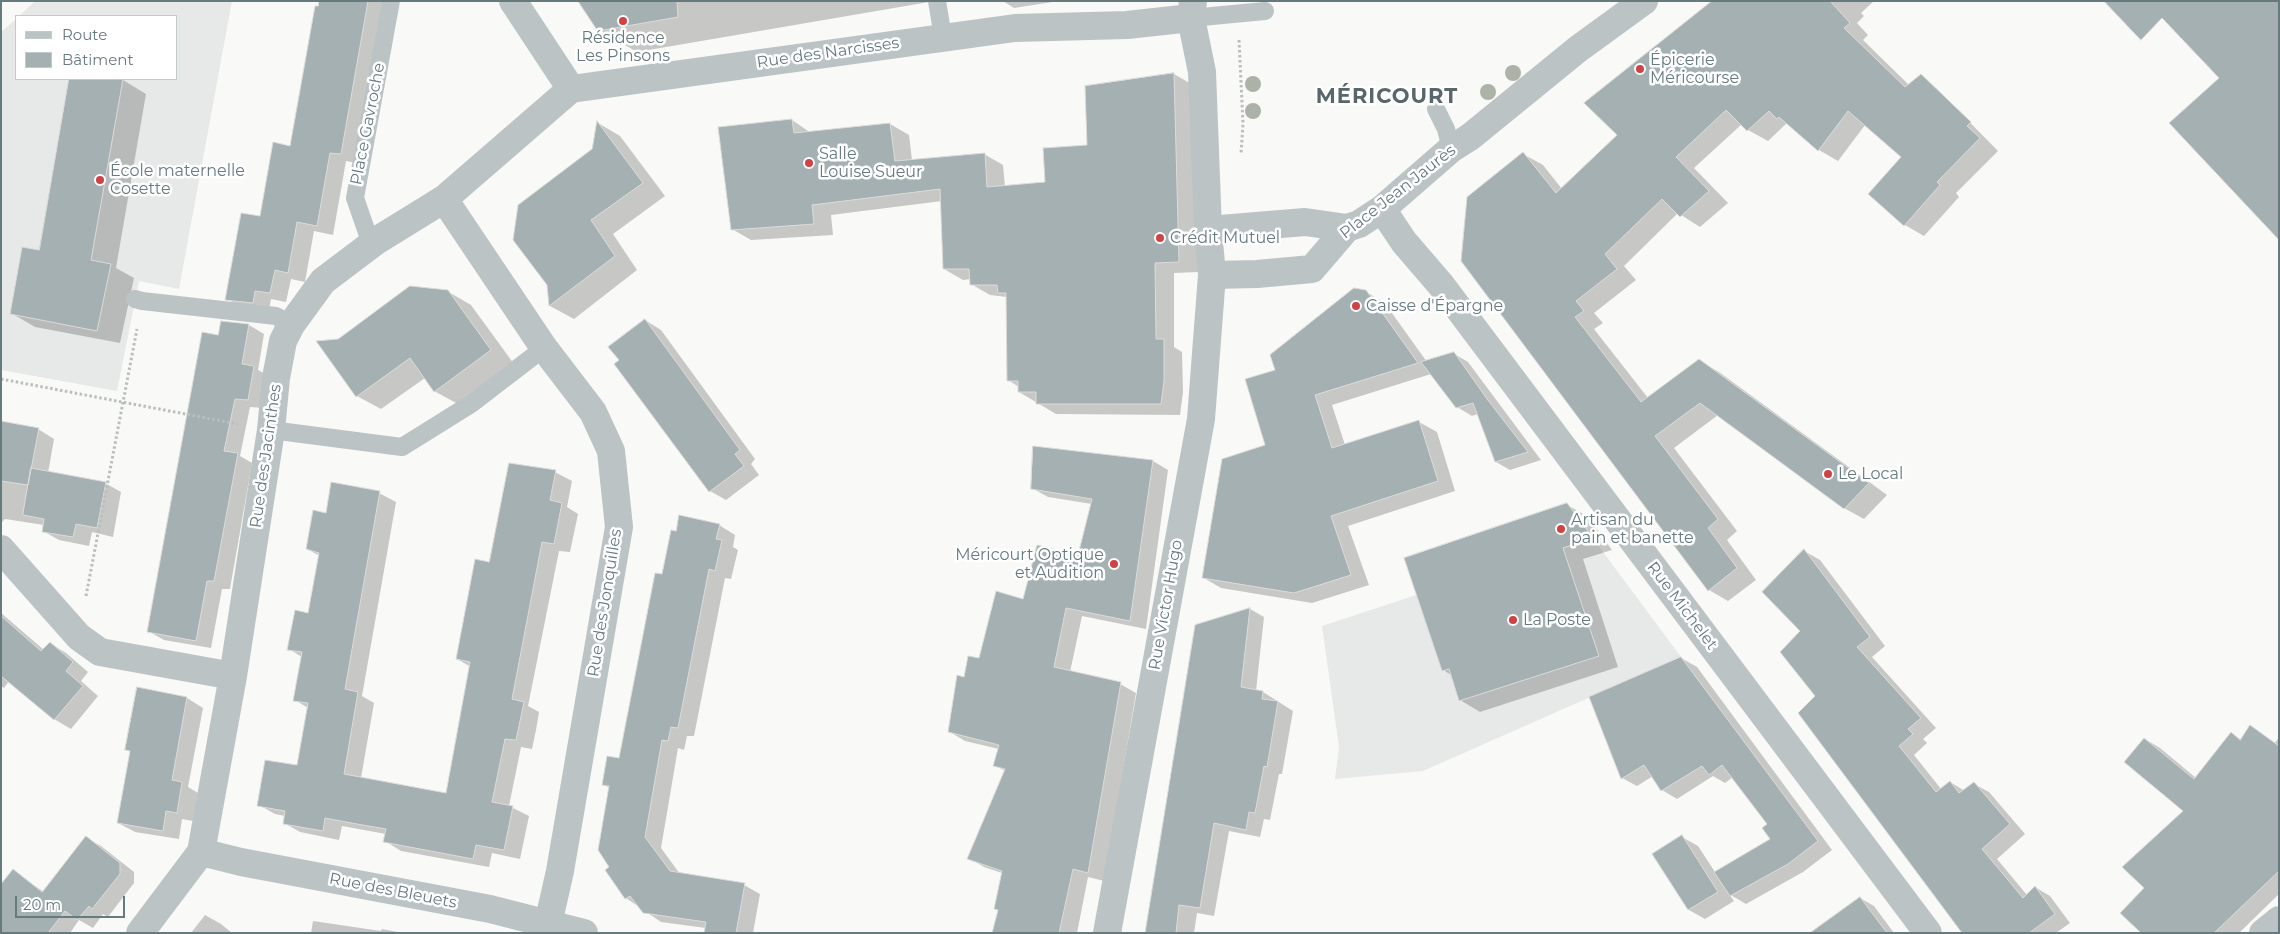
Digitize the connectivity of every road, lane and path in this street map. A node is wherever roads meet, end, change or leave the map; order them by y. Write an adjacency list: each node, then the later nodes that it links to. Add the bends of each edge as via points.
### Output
1 (392, 1): 15 (lane, Place Gavroche, via 354,198)
2 (513, 1): 8 (street)
3 (936, 1): 7 (lane)
4 (1644, 1): 10 (street, Place Jean Jaurès)
5 (1192, 10): 6 (lane); 7 (street, Rue des Narcisses, via 1127,25 1015,28); 14 (street, via 1202,72)
6 (1265, 11)
7 (943, 37): 8 (street, Rue des Narcisses)
8 (571, 89): 11 (street, Rue des Jacinthes)
9 (1436, 108): 10 (lane)
10 (1451, 149): 12 (street, Place Jean Jaurès)
11 (444, 199): 15 (street, Rue des Jacinthes); 19 (street, Rue des Jonquilles)
12 (1382, 209): 13 (street, Place Jean Jaurès); 32 (street, Rue Michelet)
13 (1347, 228): 14 (street, via 1306,222); 16 (street, Place Jean Jaurès, via 1312,269)
14 (1208, 230): 16 (street)
15 (371, 244): 18 (street, Rue des Jacinthes, via 323,281)
16 (1212, 275): 31 (street, Rue Victor Hugo, via 1200,419)
17 (139, 300): 18 (lane, via 276,316); 21 (path)
18 (291, 325): 22 (street, Rue des Jacinthes, via 283,341)
19 (544, 348): 22 (lane, via 471,404 402,447); 28 (street, Rue des Jonquilles, via 593,412 611,451 619,527 560,871)
20 (1, 379): 21 (path)
21 (124, 402): 22 (path); 24 (path)
22 (271, 430): 25 (street, Rue des Jacinthes)
23 (1, 549): 24 (street)
24 (79, 637): 25 (street, via 100,652)
25 (233, 676): 26 (street, Rue des Jacinthes)
26 (201, 852): 28 (street, Rue des Bleuets, via 422,896); 29 (street, Rue des Jacinthes)
27 (2279, 920): 33 (street)
28 (547, 928): 30 (street, Rue des Bleuets)
29 (140, 933)
30 (584, 933)
31 (1107, 933)
32 (1928, 933)
33 (2263, 933)

